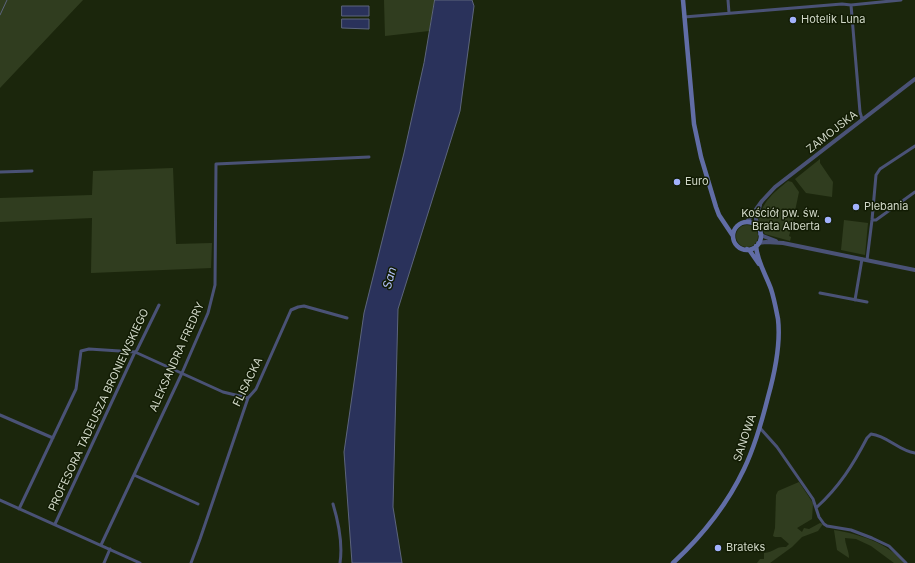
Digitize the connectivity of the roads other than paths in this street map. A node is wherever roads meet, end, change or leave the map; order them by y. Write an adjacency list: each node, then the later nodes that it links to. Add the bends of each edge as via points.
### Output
1 (683, 0): 6 (main road)
2 (728, 0): 5 (street)
3 (901, 0): 4 (street)
4 (851, 5): 5 (street); 8 (street)
5 (729, 13): 6 (street)
6 (684, 17): 16 (main road, via 696,136 714,203)
7 (915, 79): 8 (street, ZAMOJSKA)
8 (862, 120): 14 (street, ZAMOJSKA, via 775,187)
9 (915, 146): 15 (street, via 876,175)
10 (369, 157): 34 (street, ALEKSANDRA FREDRY, via 216,164 214,288 208,313)
11 (32, 171): 12 (street)
12 (0, 172)
13 (915, 192): 15 (street, via 876,220)
14 (762, 201): 17 (street, ZAMOJSKA); 19 (street, ZAMOJSKA, via 756,219)
15 (872, 220): 25 (street)
16 (723, 221): 18 (main road); 21 (main road)
17 (747, 222): 18 (main road); 19 (main road)
18 (738, 225): 21 (main road)
19 (757, 226): 20 (main road)
20 (760, 234): 22 (street); 23 (main road)
21 (733, 236): 24 (main road, via 738,246)
22 (782, 243): 23 (street); 25 (street)
23 (757, 244): 24 (main road); 26 (main road)
24 (747, 250): 26 (main road)
25 (864, 260): 27 (street); 29 (street)
26 (763, 270): 37 (main road, SANOWA, via 778,320 779,347)
27 (915, 270)
28 (820, 293): 29 (street)
29 (855, 300): 30 (street)
30 (867, 302)
31 (159, 304): 33 (street, PROFESORA TADEUSZA BRONIEWSKIEGO)
32 (347, 318): 35 (street, FLISACKA, via 304,306 291,310 256,389)
33 (135, 352): 34 (street); 38 (street, via 81,351 76,389); 46 (street, PROFESORA TADEUSZA BRONIEWSKIEGO)
34 (182, 373): 35 (street, via 223,392); 40 (street, ALEKSANDRA FREDRY)
35 (248, 398): 51 (street, FLISACKA)
36 (0, 415): 38 (street)
37 (760, 428): 44 (street, via 777,447); 53 (main road, SANOWA, via 744,469 722,508 695,542)
38 (53, 438): 45 (street)
39 (915, 453): 44 (street, via 908,452 879,435 871,434 831,495)
40 (134, 475): 42 (street); 47 (street, ALEKSANDRA FREDRY)
41 (0, 500): 45 (street)
42 (198, 504)
43 (333, 504): 52 (street, via 340,527)
44 (817, 507): 54 (street, via 819,517 827,526 851,530 872,538 889,546)
45 (19, 509): 46 (street)
46 (55, 524): 47 (street)
47 (101, 546): 48 (street)
48 (110, 550): 49 (street); 50 (street)
49 (104, 563)
50 (140, 563)
51 (191, 563)
52 (340, 563)
53 (673, 563)
54 (906, 563)

